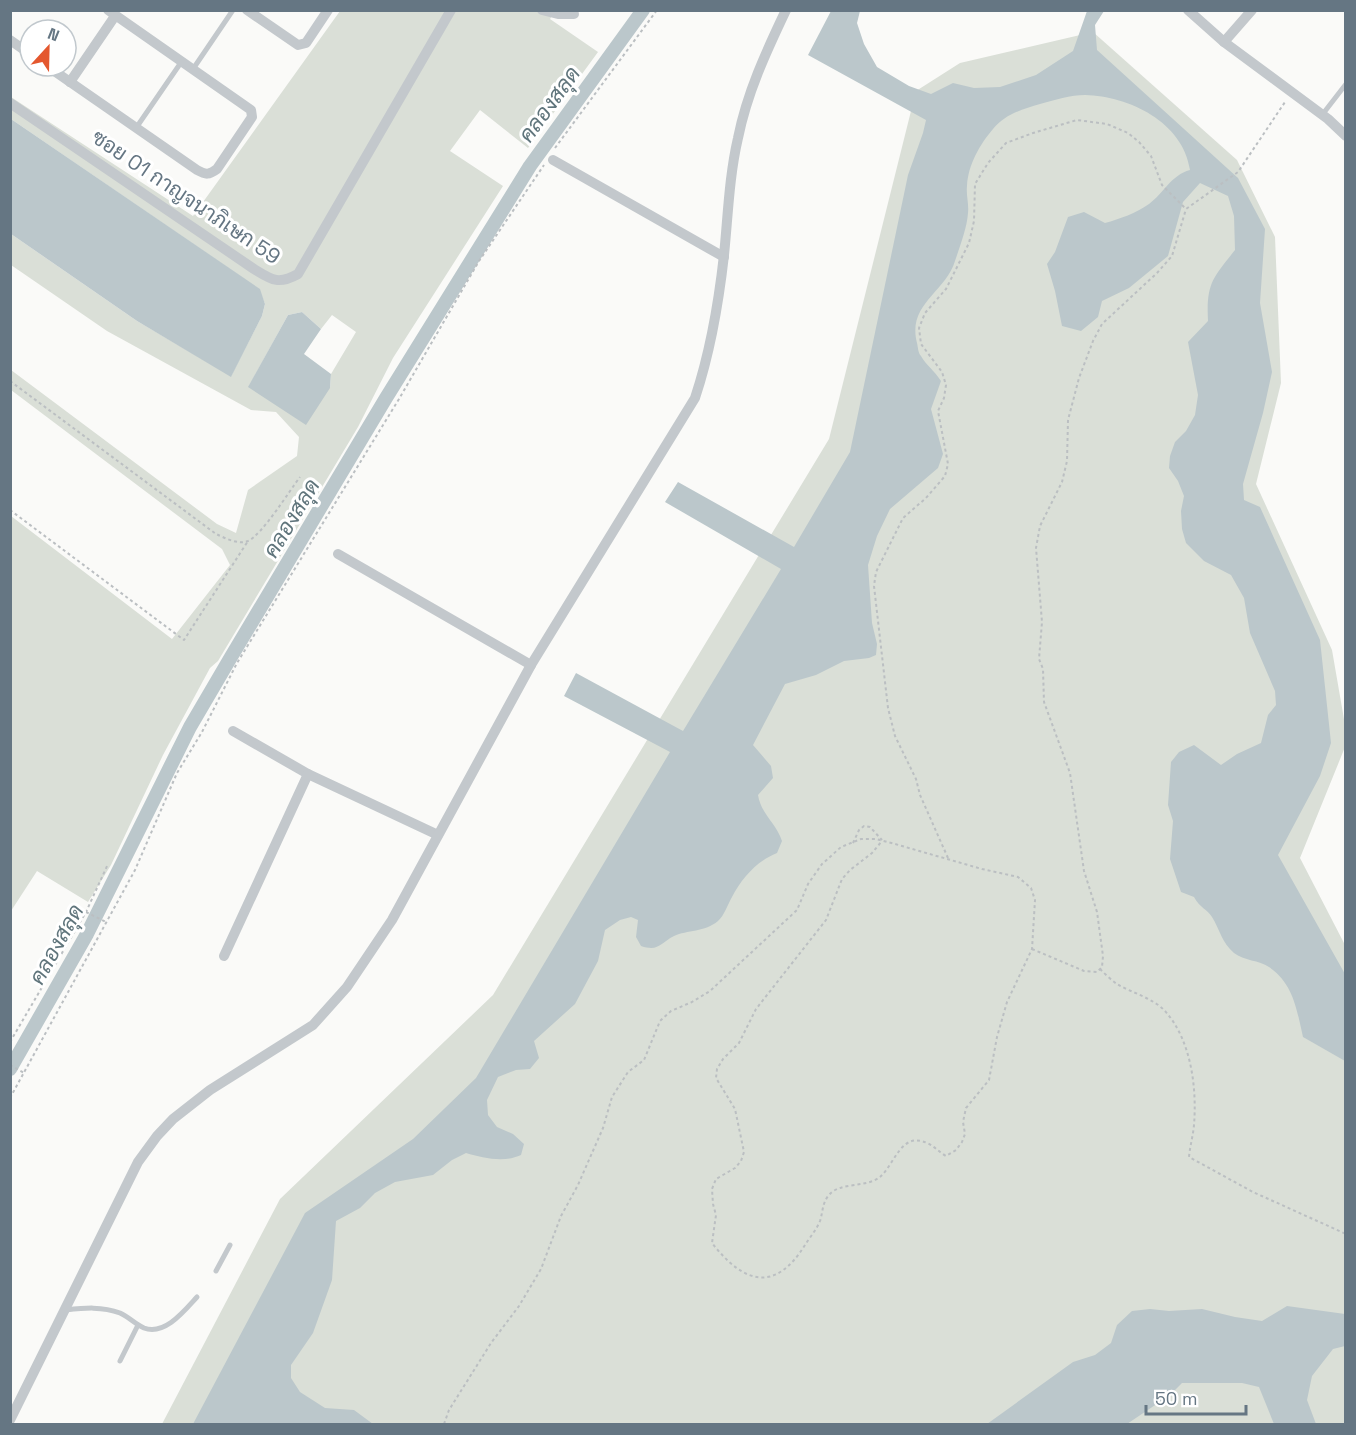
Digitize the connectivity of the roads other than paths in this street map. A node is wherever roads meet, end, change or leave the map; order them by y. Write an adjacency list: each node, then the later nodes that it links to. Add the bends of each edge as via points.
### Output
1 (233, 10): 13 (lane)
2 (247, 10): 3 (street, via 298,45 306,43)
3 (328, 10)
4 (451, 10): 17 (street, ซอย 01 กาญจนาภิเษก 59, via 298,274 288,280 262,274)
5 (542, 10): 10 (street)
6 (786, 10): 22 (street, via 752,87 738,137)
7 (1188, 10): 11 (street)
8 (1252, 10): 11 (street)
9 (114, 12): 12 (street); 15 (street)
10 (574, 14)
11 (1224, 42): 18 (street)
12 (182, 61): 13 (street); 19 (lane)
13 (193, 69): 19 (street, via 251,110 252,117 217,169 211,174 197,171)
14 (64, 78): 15 (street)
15 (70, 82): 19 (street)
16 (1346, 84): 18 (lane)
17 (10, 103)
18 (1322, 115): 20 (street)
19 (135, 128)
20 (1346, 136)
21 (549, 160): 22 (street)
22 (724, 257): 24 (street, via 708,351 695,398)
23 (338, 554): 24 (street)
24 (531, 665): 27 (street)
25 (232, 731): 26 (street)
26 (308, 774): 27 (street); 28 (street)
27 (438, 835): 32 (street, via 392,920 347,987 313,1025 210,1090 157,1136 138,1162)
28 (224, 956)
29 (230, 1245): 30 (lane)
30 (216, 1271)
31 (197, 1297): 33 (lane, via 167,1325 146,1329)
32 (65, 1310): 33 (lane, via 101,1308); 35 (street)
33 (138, 1325): 34 (lane)
34 (120, 1361)
35 (10, 1420)

